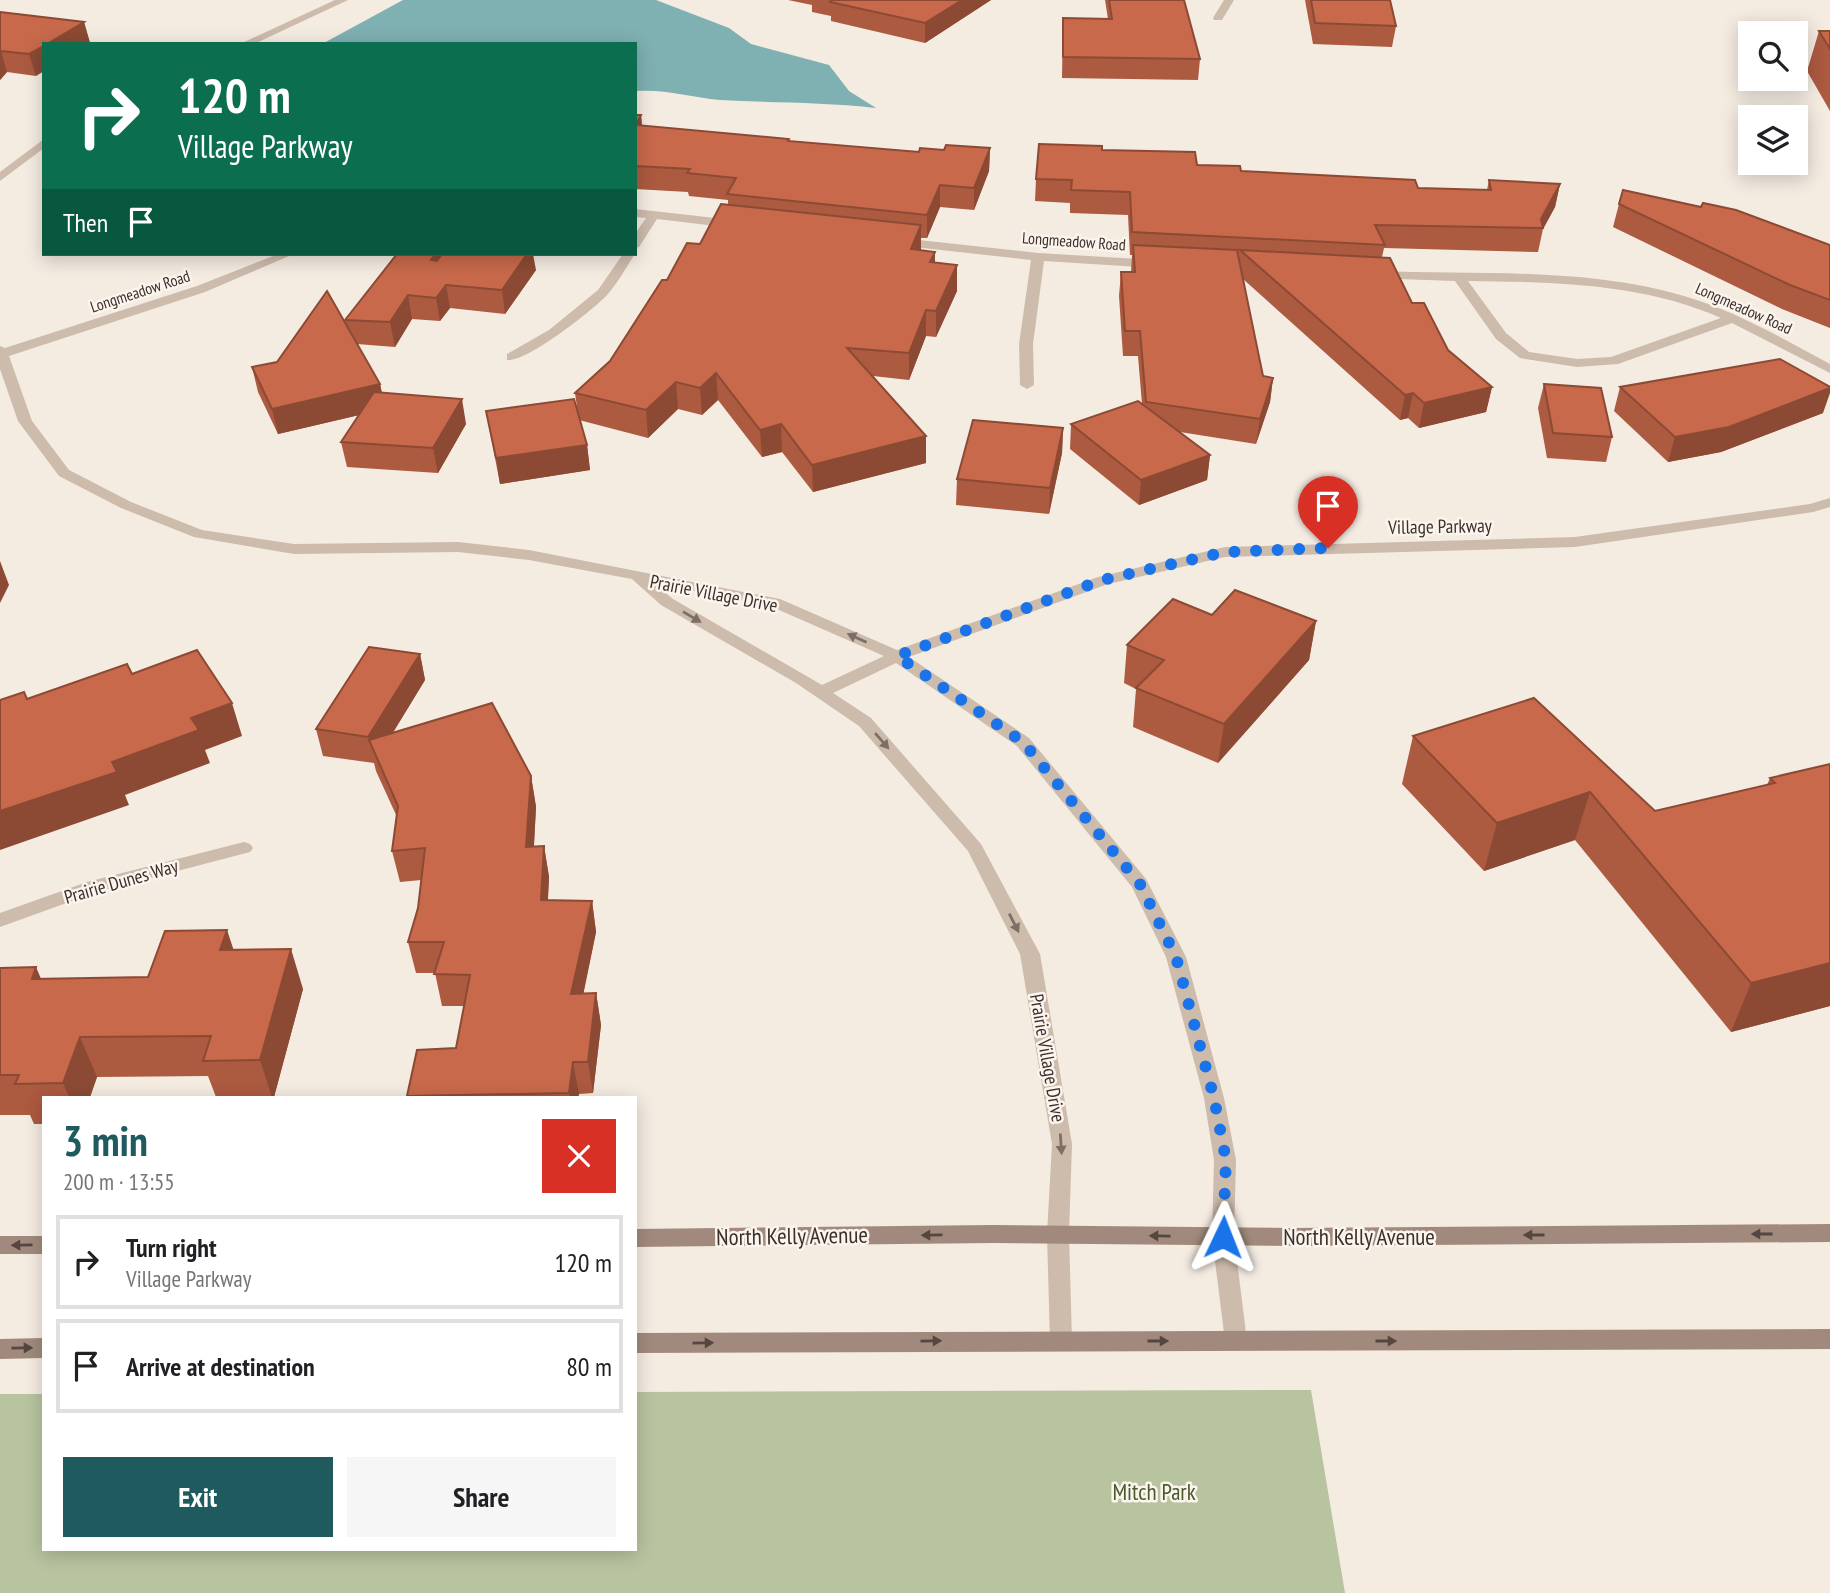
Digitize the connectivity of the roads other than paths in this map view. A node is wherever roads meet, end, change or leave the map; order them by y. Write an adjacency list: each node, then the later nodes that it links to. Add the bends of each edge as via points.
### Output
1 (343, 0): 4 (street)
2 (1229, 0): 3 (street)
3 (1218, 18)
4 (249, 42)
5 (42, 144): 6 (street)
6 (0, 178)
7 (637, 213): 8 (street)
8 (654, 215): 9 (street); 11 (street)
9 (749, 226)
10 (885, 240): 14 (street, Longmeadow Road)
11 (637, 241)
12 (283, 256): 19 (street, Longmeadow Road, via 201,289)
13 (628, 256): 20 (street, via 602,293 554,333)
14 (1038, 257): 15 (street, Longmeadow Road); 22 (street, via 1026,344)
15 (1165, 264)
16 (1365, 274): 17 (street, Longmeadow Road)
17 (1460, 279): 18 (street, Longmeadow Road, via 1616,286 1681,299); 18 (street, via 1501,336 1525,355 1577,363 1613,361)
18 (1730, 319): 21 (street, Longmeadow Road)
19 (1, 353): 24 (street, Prairie Village Drive, via 25,421 64,473 126,505 199,534 294,550 457,547 530,555)
20 (512, 357)
21 (1830, 369)
22 (1027, 385)
23 (1830, 502): 25 (street, Village Parkway, via 1701,526 1575,542 1225,552 1102,580)
24 (637, 577): 25 (street, Prairie Village Drive, one-way to 24, via 774,602); 26 (street, Prairie Village Drive, one-way to 26, via 667,603)
25 (897, 656): 26 (street, Village Parkway); 31 (street, Prairie Village Drive, via 1023,742 1140,884 1176,957 1214,1098 1226,1160)
26 (821, 692): 30 (street, Prairie Village Drive, one-way to 30, via 865,722 975,848 1030,954 1062,1144)
27 (244, 848): 28 (street, Prairie Dunes Way, via 93,887)
28 (0, 920)
29 (1830, 1233): 31 (street, North Kelly Avenue, one-way to 31)
30 (1058, 1234): 31 (street, North Kelly Avenue, one-way to 30); 32 (street, North Kelly Avenue, one-way to 32); 36 (street, Prairie Village Drive)
31 (1223, 1237): 37 (street, Prairie Village Drive)
32 (637, 1238)
33 (0, 1245): 34 (street, one-way to 33)
34 (42, 1245)
35 (1830, 1339): 37 (street, one-way to 35)
36 (1061, 1341): 37 (street, one-way to 37); 38 (street, one-way to 36)
37 (1236, 1341)
38 (637, 1343)
39 (42, 1348): 40 (street, one-way to 39)
40 (0, 1349)

